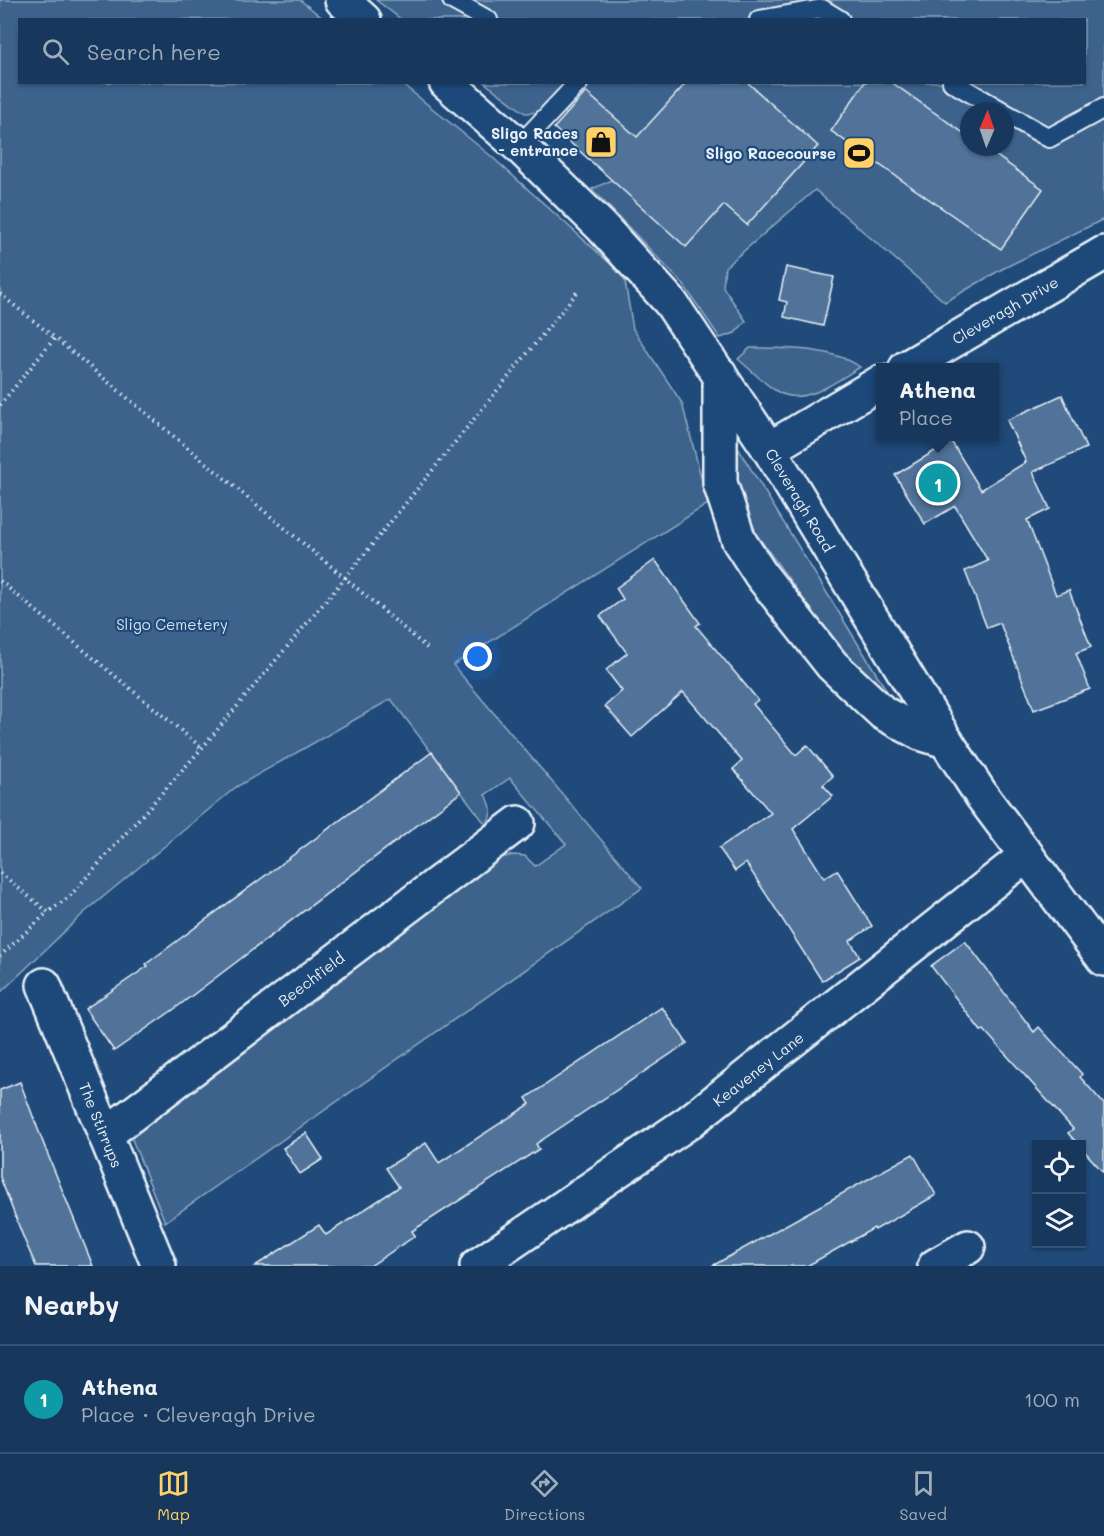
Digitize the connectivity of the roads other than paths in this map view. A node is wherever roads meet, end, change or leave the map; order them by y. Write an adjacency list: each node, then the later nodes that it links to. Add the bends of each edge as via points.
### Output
1 (342, 0): 3 (street)
2 (452, 0): 4 (lane)
3 (362, 18)
4 (484, 18)
5 (770, 18): 6 (lane, via 822,9)
6 (837, 18)
7 (448, 84): 13 (street, Cleveragh Road)
8 (577, 84): 13 (lane)
9 (955, 84): 10 (lane)
10 (987, 102)
11 (1104, 108): 12 (lane, via 1049,138)
12 (1014, 118)
13 (519, 146): 16 (street, Cleveragh Road, via 601,226 670,303)
14 (1104, 253): 15 (street, Cleveragh Drive)
15 (915, 363)
16 (720, 374): 18 (street, Cleveragh Road); 19 (street, via 720,483 739,542 832,665 884,713 920,733)
17 (876, 385): 18 (street)
18 (769, 448): 19 (street, Cleveragh Road)
19 (946, 741): 21 (street, Cleveragh Road)
20 (518, 824): 24 (street, Beechfield)
21 (1027, 855): 22 (street, Cleveragh Road); 27 (street, Keaveney Lane, via 689,1122)
22 (1104, 959)
23 (44, 985): 24 (street, The Stirrups)
24 (105, 1135): 26 (street, The Stirrups)
25 (968, 1247): 28 (street)
26 (159, 1266)
27 (477, 1266)
28 (935, 1266)

